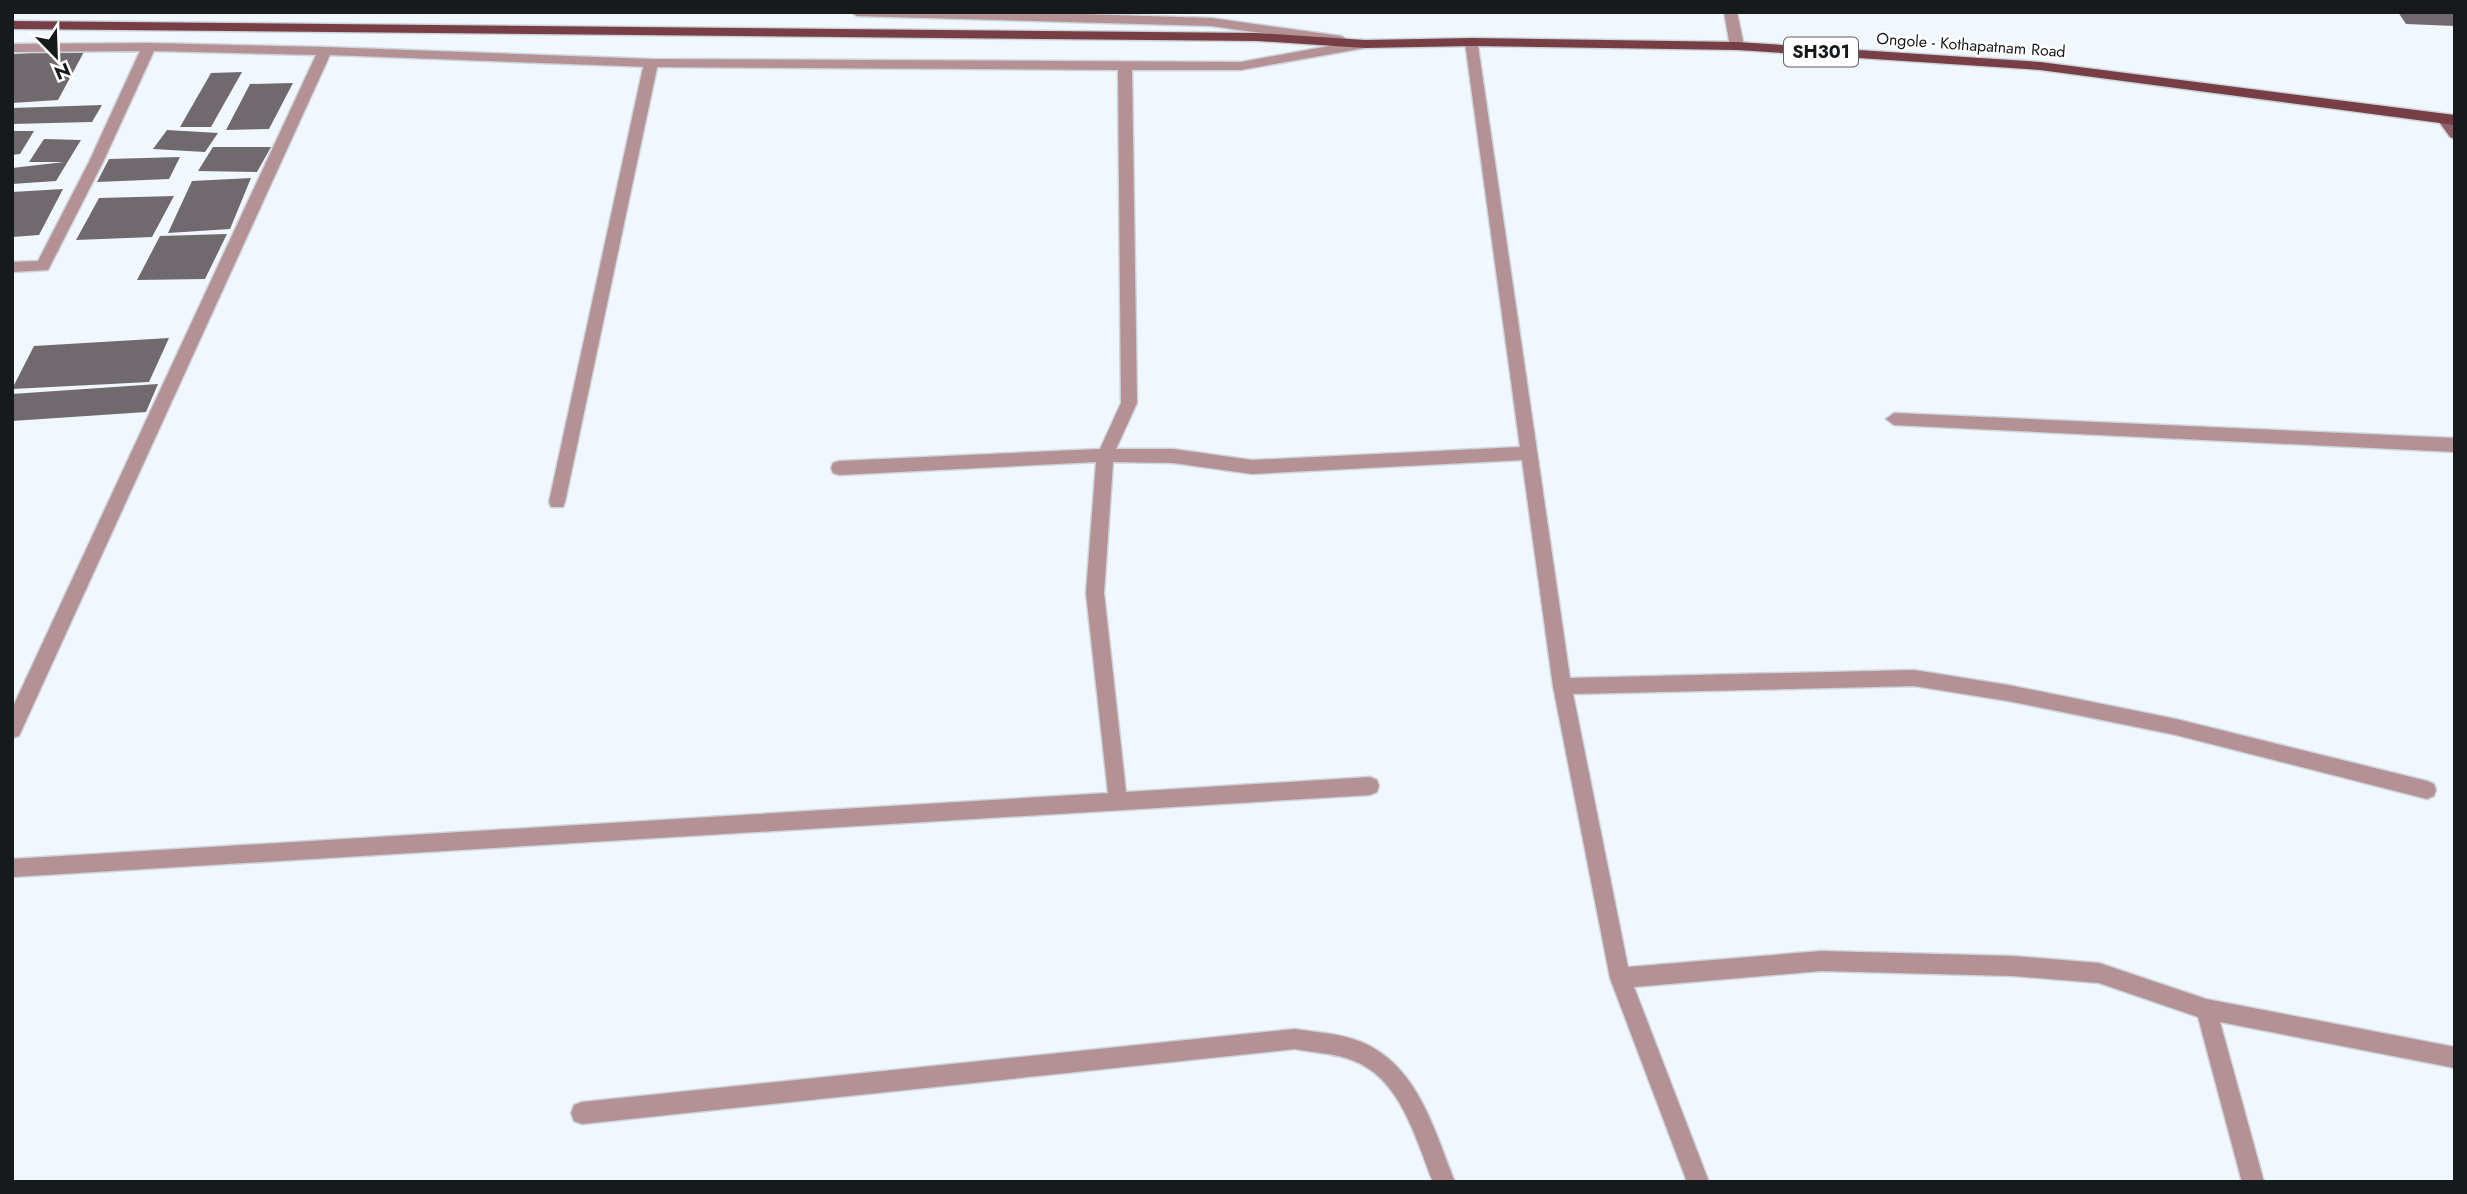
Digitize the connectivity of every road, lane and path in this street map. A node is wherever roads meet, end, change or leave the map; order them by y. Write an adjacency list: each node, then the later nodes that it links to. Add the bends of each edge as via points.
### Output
1 (857, 12): 2 (street)
2 (920, 12): 6 (street, via 1211,22)
3 (1730, 12): 7 (street)
4 (12, 25): 6 (main road, Ongole - Kothapatnam Road / SH301, via 1257,37)
5 (1472, 42): 6 (main road, Ongole - Kothapatnam Road / SH301); 7 (main road, Ongole - Kothapatnam Road / SH301); 18 (street)
6 (1365, 44): 12 (street, via 1241,66)
7 (1737, 46): 13 (main road, Ongole - Kothapatnam Road / SH301, via 2040,66)
8 (149, 47): 9 (street); 10 (street); 15 (street, via 43,266)
9 (12, 48)
10 (325, 51): 11 (street); 23 (street)
11 (651, 63): 12 (street); 21 (street)
12 (1125, 65): 19 (street, via 1129,403)
13 (2449, 119): 14 (street)
14 (2455, 134)
15 (12, 267)
16 (1894, 419): 17 (street)
17 (2455, 445)
18 (1528, 453): 19 (street, via 1252,467 1173,456); 22 (street)
19 (1105, 455): 20 (street); 26 (street, via 1095,593)
20 (839, 468)
21 (557, 502)
22 (1562, 686): 25 (street, via 1914,678 2008,692 2176,727); 28 (street)
23 (12, 730)
24 (1370, 786): 26 (street)
25 (2427, 790)
26 (1118, 801): 27 (street)
27 (12, 868)
28 (1620, 978): 29 (street, via 1821,961 2013,966 2099,974); 33 (street)
29 (2206, 1009): 30 (street); 34 (street)
30 (2455, 1058)
31 (582, 1113): 32 (street, via 1295,1039 1357,1050 1387,1069 1407,1097)
32 (1444, 1182)
33 (1698, 1182)
34 (2253, 1182)

